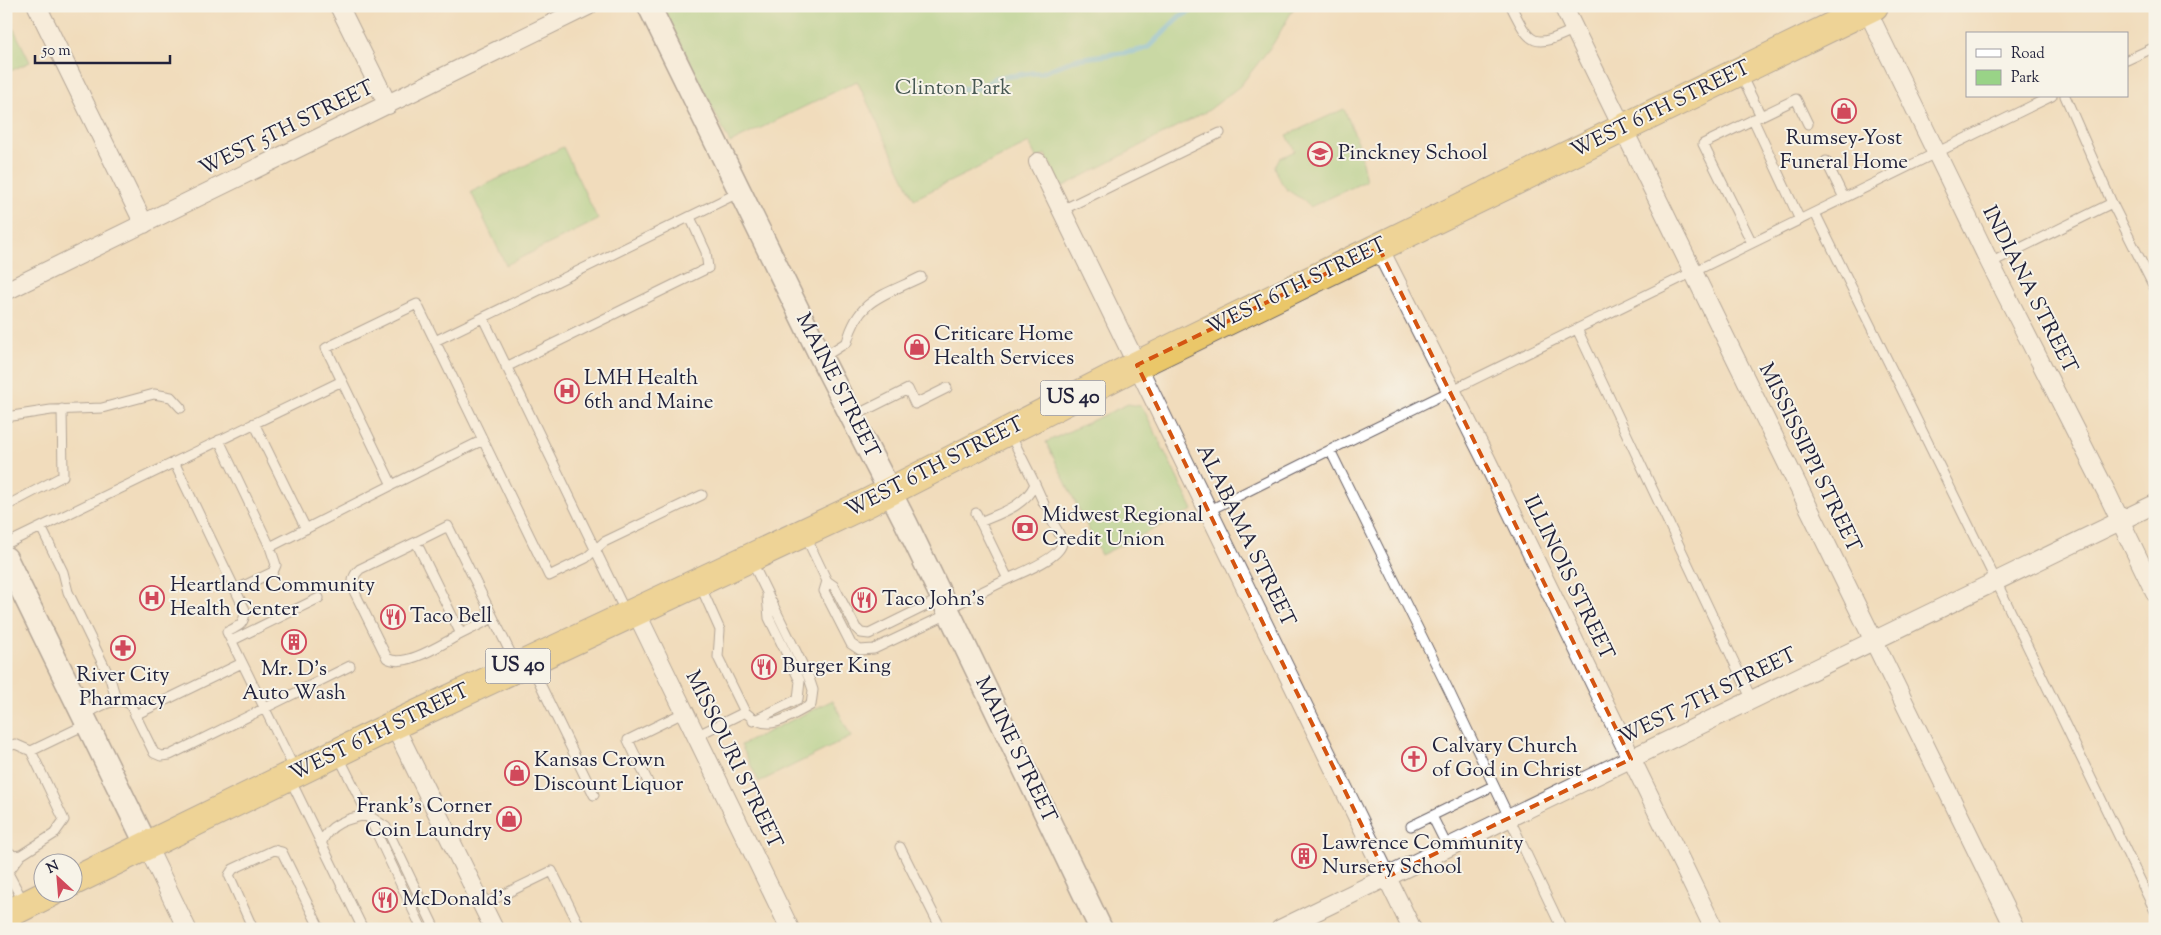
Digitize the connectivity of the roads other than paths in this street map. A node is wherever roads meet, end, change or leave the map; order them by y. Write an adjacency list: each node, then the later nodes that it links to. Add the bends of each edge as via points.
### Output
1 (37, 6): 29 (street)
2 (340, 6): 14 (street)
3 (588, 6): 14 (street, WEST 5TH STREET)
4 (649, 6): 22 (street, MAINE STREET)
5 (1512, 6): 8 (lane, via 1524,33 1532,40 1541,42)
6 (1563, 6): 8 (street, MISSISSIPPI STREET)
7 (1869, 7): 11 (highway, WEST 6TH STREET / US 40); 19 (street, INDIANA STREET)
8 (1575, 29): 17 (street, MISSISSIPPI STREET)
9 (2155, 47): 10 (lane)
10 (2128, 60)
11 (1740, 72): 15 (lane); 17 (highway, WEST 6TH STREET / US 40)
12 (2048, 98): 19 (lane)
13 (2066, 98): 24 (lane)
14 (388, 104): 29 (street, WEST 5TH STREET)
15 (1757, 117): 16 (lane, via 1796,98); 28 (lane); 30 (lane, via 1703,144)
16 (1808, 124)
17 (1623, 129): 31 (highway, WEST 6TH STREET / US 40); 33 (street, MISSISSIPPI STREET)
18 (1220, 133): 25 (lane)
19 (1937, 153): 23 (lane); 32 (street, INDIANA STREET)
20 (1826, 161): 23 (lane)
21 (1038, 162): 25 (street, ALABAMA STREET)
22 (740, 192): 27 (lane); 40 (street, MAINE STREET)
23 (1844, 198): 26 (lane)
24 (2112, 203): 32 (lane); 35 (lane)
25 (1062, 210): 41 (street, ALABAMA STREET)
26 (1815, 213): 28 (lane); 78 (lane)
27 (690, 217): 37 (lane); 42 (lane, via 706,252 708,268)
28 (1800, 220): 30 (lane)
29 (144, 224): 36 (street, WEST 5TH STREET)
30 (1752, 243): 33 (lane)
31 (1379, 248): 41 (highway, WEST 6TH STREET / US 40); 45 (street, ILLINOIS STREET)
32 (1990, 263): 65 (street, INDIANA STREET)
33 (1693, 272): 38 (lane); 89 (street, MISSISSIPPI STREET)
34 (920, 277): 40 (lane, via 867,304 851,327 847,342)
35 (2155, 289)
36 (6, 291)
37 (483, 318): 39 (lane); 42 (lane)
38 (1577, 329): 45 (lane); 95 (lane)
39 (435, 341): 43 (lane, via 417,304 326,348); 53 (lane)
40 (822, 358): 49 (street, MAINE STREET)
41 (1137, 365): 51 (highway, WEST 6TH STREET / US 40); 63 (street, ALABAMA STREET)
42 (506, 367): 74 (lane)
43 (342, 381): 50 (lane); 57 (lane)
44 (947, 388): 49 (lane, via 915,404 908,389)
45 (1450, 391): 54 (lane); 107 (street, ILLINOIS STREET)
46 (181, 408): 47 (lane, via 171,397 154,394 102,408)
47 (62, 409): 48 (lane); 62 (lane, via 63,476)
48 (6, 417)
49 (852, 417): 58 (street, MAINE STREET)
50 (254, 423): 52 (lane); 69 (lane)
51 (1008, 431): 56 (lane); 58 (highway, WEST 6TH STREET / US 40)
52 (218, 440): 55 (lane); 73 (lane)
53 (483, 440): 57 (lane); 74 (lane, via 549,576 586,558)
54 (1330, 450): 63 (lane); 110 (lane)
55 (174, 462): 68 (lane); 81 (lane)
56 (1034, 484): 60 (lane); 66 (lane, via 1024,502)
57 (392, 485): 69 (lane)
58 (890, 492): 70 (highway, WEST 6TH STREET / US 40); 85 (street, MAINE STREET)
59 (702, 494): 74 (lane, via 604,542)
60 (1044, 504)
61 (2155, 504): 65 (street, WEST 7TH STREET)
62 (6, 506)
63 (1208, 511): 124 (street, ALABAMA STREET)
64 (976, 513): 66 (lane)
65 (2120, 521): 78 (street, WEST 7TH STREET); 83 (street, INDIANA STREET)
66 (980, 522): 77 (lane)
67 (1053, 523): 77 (lane, via 1062,541 1061,548 1053,557)
68 (41, 527): 72 (lane); 94 (lane, via 110,678)
69 (306, 529): 73 (lane)
70 (804, 533): 76 (highway, WEST 6TH STREET / US 40); 80 (lane)
71 (416, 542): 87 (lane, via 448,526); 88 (lane); 88 (lane, via 360,569 354,574 354,591 387,658 393,662 401,662)
72 (6, 544)
73 (270, 547): 81 (lane, via 276,565 272,572)
74 (595, 550): 86 (lane)
75 (6, 558): 100 (street)
76 (750, 558): 79 (highway, WEST 6TH STREET / US 40); 82 (lane)
77 (1008, 579): 85 (lane)
78 (1996, 581): 89 (street, WEST 7TH STREET); 128 (lane)
79 (699, 582): 86 (highway, WEST 6TH STREET / US 40); 98 (lane, via 720,630 718,656)
80 (827, 582): 85 (lane, via 834,586 856,628 869,634); 85 (lane, via 824,591 851,644 860,650 874,649)
81 (235, 590): 90 (lane, via 245,610 245,619 240,626 227,632)
82 (766, 591): 101 (lane, via 769,618 800,681 800,690 798,699); 101 (lane, via 813,690 811,705 773,724)
83 (2155, 593)
84 (318, 598): 90 (lane)
85 (946, 607): 139 (street, MAINE STREET)
86 (631, 614): 92 (highway, WEST 6TH STREET / US 40); 97 (street, MISSOURI STREET)
87 (493, 618): 88 (lane); 92 (lane)
88 (461, 634)
89 (1874, 640): 95 (street, WEST 7TH STREET); 144 (street, MISSISSIPPI STREET)
90 (231, 641): 91 (lane)
91 (242, 663): 96 (lane); 99 (lane)
92 (523, 664): 102 (highway, WEST 6TH STREET / US 40); 111 (lane)
93 (350, 666): 96 (lane)
94 (116, 699): 99 (lane, via 130,704); 100 (lane)
95 (1752, 700): 107 (street, WEST 7TH STREET)
96 (265, 709): 99 (lane, via 170,755 160,756 154,753); 108 (lane)
97 (684, 712): 103 (street, MISSOURI STREET); 109 (lane, via 628,740)
98 (745, 712): 101 (lane); 103 (lane)
99 (136, 715)
100 (85, 720): 105 (lane); 117 (street)
101 (754, 721)
102 (394, 725): 106 (highway, WEST 6TH STREET / US 40); 126 (street)
103 (696, 736): 137 (street, MISSOURI STREET)
104 (6, 747): 105 (lane, via 15,744)
105 (31, 751): 121 (lane, via 64,820 54,834)
106 (337, 752): 108 (highway, WEST 6TH STREET / US 40); 112 (lane)
107 (1630, 759): 114 (street, WEST 7TH STREET); 143 (street, ILLINOIS STREET)
108 (292, 775): 116 (lane); 117 (highway, WEST 6TH STREET / US 40)
109 (648, 782)
110 (1493, 786): 113 (lane); 114 (lane)
111 (594, 795)
112 (368, 815): 116 (lane, via 332,827); 133 (lane); 134 (lane, via 386,827)
113 (1432, 816): 115 (lane); 119 (lane)
114 (1509, 818): 119 (street, WEST 7TH STREET); 142 (lane)
115 (1411, 826)
116 (321, 844): 132 (lane)
117 (147, 846): 123 (highway, WEST 6TH STREET / US 40); 129 (street)
118 (900, 847): 138 (lane)
119 (1448, 848): 124 (street, WEST 7TH STREET)
120 (6, 850): 121 (lane, via 14,856)
121 (21, 855): 122 (lane)
122 (8, 870): 127 (lane)
123 (82, 877)
124 (1387, 877): 140 (street, WEST 7TH STREET); 141 (street, ALABAMA STREET)
125 (32, 902): 127 (highway)
126 (482, 905): 135 (street); 136 (lane, via 552,871)
127 (16, 910)
128 (2155, 911)
129 (188, 929)
130 (253, 929): 131 (lane, via 229,875 233,869 274,850 282,852)
131 (320, 929)
132 (363, 929)
133 (422, 929)
134 (435, 929)
135 (494, 929)
136 (581, 929)
137 (790, 929)
138 (941, 929)
139 (1101, 929)
140 (1280, 929)
141 (1412, 929)
142 (1562, 929)
143 (1714, 929)
144 (2015, 929)

